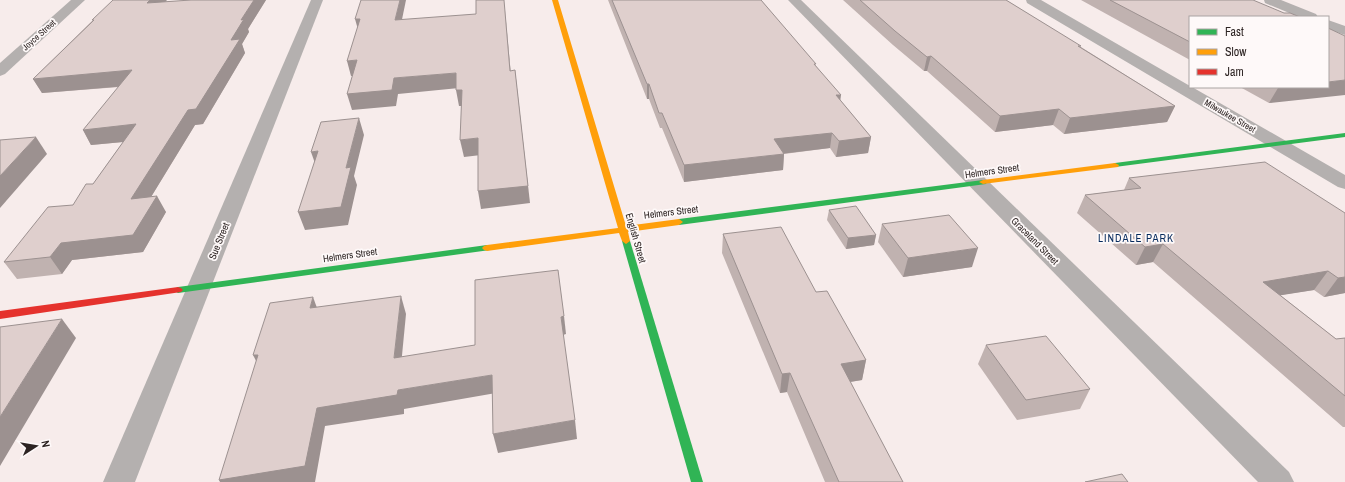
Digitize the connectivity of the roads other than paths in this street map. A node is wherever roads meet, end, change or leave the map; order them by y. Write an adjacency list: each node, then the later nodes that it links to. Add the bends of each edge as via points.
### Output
1 (79, 0): 10 (street, Joyce Street)
2 (317, 0): 16 (street, Sue Street)
3 (555, 0): 15 (street, English Street)
4 (794, 0): 14 (street, Graceland Street)
5 (1032, 0): 12 (street, Milwaukee Street)
6 (1270, 0): 7 (street)
7 (1309, 16)
8 (1329, 24): 9 (street)
9 (1345, 31)
10 (0, 71)
11 (1345, 135): 12 (street, Helmers Street)
12 (1278, 144): 13 (street, Milwaukee Street); 14 (street, Helmers Street)
13 (1345, 183)
14 (978, 184): 15 (street, Helmers Street); 20 (street, Graceland Street)
15 (623, 229): 16 (street, Helmers Street); 19 (street, English Street)
16 (200, 287): 17 (street, Helmers Street); 18 (street, Sue Street)
17 (0, 315)
18 (119, 482)
19 (697, 482)
20 (1278, 482)

